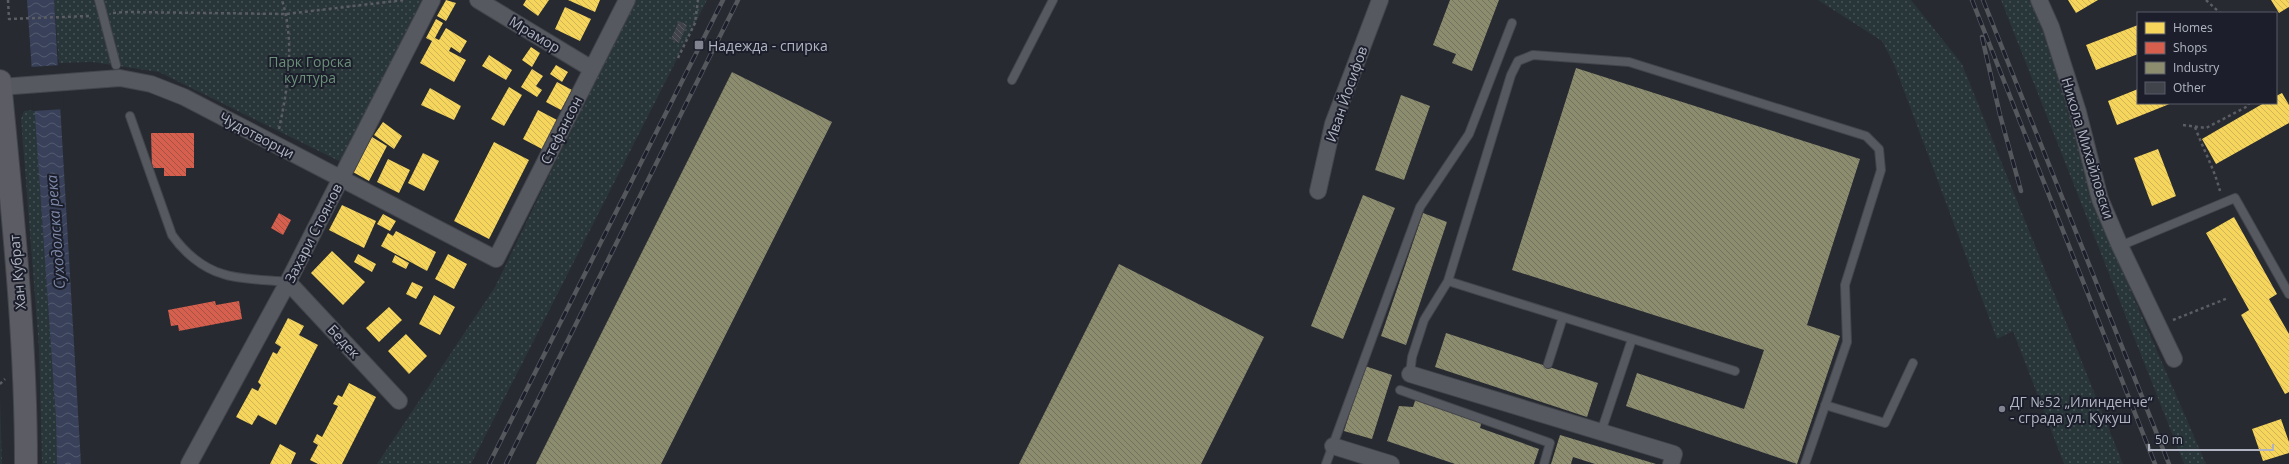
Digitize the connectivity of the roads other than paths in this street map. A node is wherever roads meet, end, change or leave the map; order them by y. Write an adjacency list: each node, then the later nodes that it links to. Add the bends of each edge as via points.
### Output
1 (99, 0): 9 (lane)
2 (432, 0): 14 (street, Захари Стоянов)
3 (478, 0): 10 (street, Мрамор)
4 (627, 0): 10 (street, Стефансон)
5 (1053, 0): 11 (lane)
6 (1380, 0): 15 (street, Иван Йосифов, via 1333,124)
7 (2039, 0): 16 (street, Никола Михайловски, via 2051,27 2078,112 2100,200)
8 (1512, 23): 32 (lane, via 1469,134 1420,207)
9 (116, 65)
10 (592, 69): 17 (street, Стефансон)
11 (1012, 80)
12 (0, 85): 14 (street, Чудотворци, via 23,86 120,78 151,84 184,97); 33 (street, Хан Кубрат, via 22,336)
13 (130, 116): 19 (lane, via 172,235 190,257 223,274)
14 (340, 179): 17 (street, Чудотворци); 19 (street, Захари Стоянов)
15 (1318, 190)
16 (2120, 246): 20 (lane, via 2235,198); 23 (street, Никола Михайловски)
17 (496, 260)
18 (1448, 281): 21 (lane); 27 (lane, via 1424,320 1412,357); 30 (lane, via 1511,75 1518,61 1533,55 1630,62 1866,136 1879,149 1881,170 1845,285 1847,342)
19 (288, 282): 29 (street, Бедек); 34 (street, Захари Стоянов)
20 (2289, 294)
21 (1563, 317): 22 (lane); 25 (lane)
22 (1632, 339): 26 (lane); 31 (lane)
23 (2174, 359)
24 (1913, 363): 30 (lane, via 1885,423)
25 (1548, 364)
26 (1735, 371)
27 (1410, 374): 31 (street)
28 (1400, 390): 37 (lane, via 1550,443)
29 (399, 400)
30 (1825, 405): 39 (lane)
31 (1602, 432): 38 (street, via 1674,454)
32 (1333, 446): 35 (lane); 36 (street)
33 (26, 464)
34 (189, 464)
35 (1326, 464)
36 (1391, 464)
37 (1544, 464)
38 (1671, 464)
39 (1805, 464)

